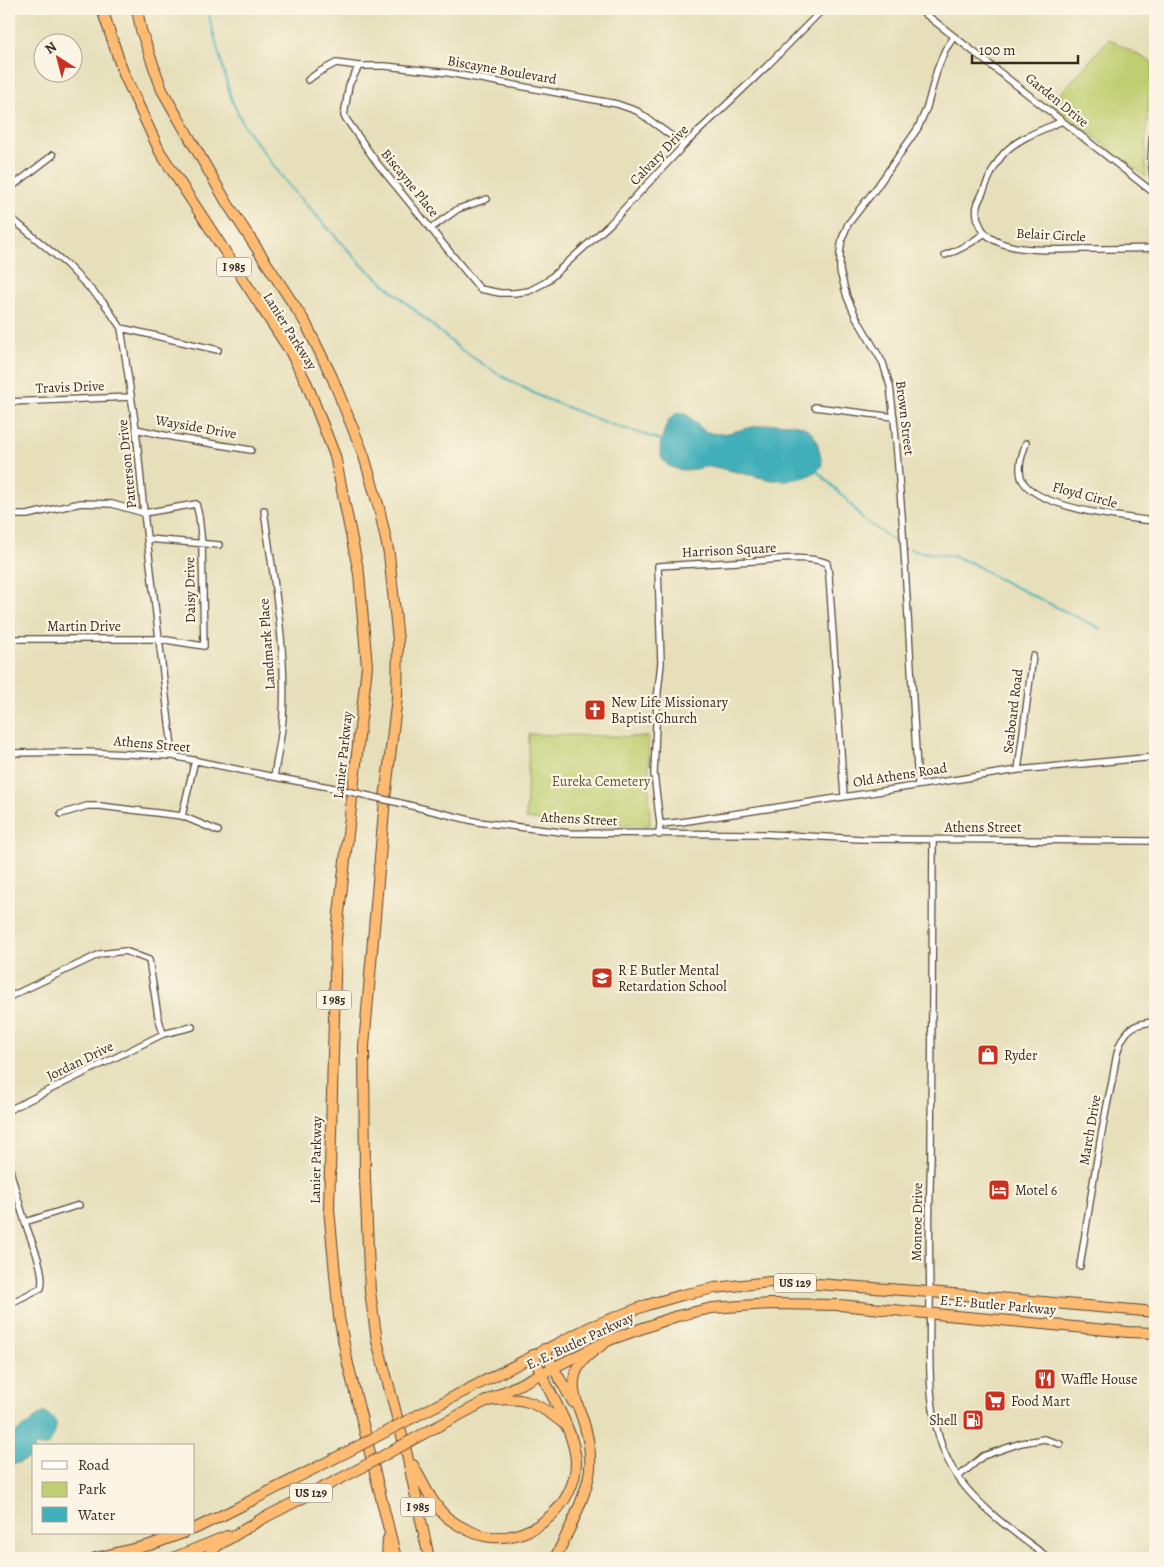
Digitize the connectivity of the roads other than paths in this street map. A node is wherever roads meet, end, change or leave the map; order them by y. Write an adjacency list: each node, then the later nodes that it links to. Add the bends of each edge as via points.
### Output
1 (102, 9): 82 (highway, Lanier Parkway / I 985, via 123,72 160,152 290,351 306,384 335,456 358,574 367,666 336,940 329,1209 339,1317 347,1360)
2 (137, 9): 79 (highway, Lanier Parkway / I 985, via 162,90 227,203 305,322 332,376 364,456 389,554 398,642 397,697 384,799 364,1046 365,1179 370,1292 377,1341)
3 (822, 9): 10 (street, Calvary Drive)
4 (920, 9): 5 (street, Garden Drive)
5 (954, 37): 9 (street, Garden Drive); 27 (street, Brown Street, via 945,50 918,128 848,224 842,239 840,271 847,297 883,363)
6 (359, 66): 7 (street, Biscayne Boulevard, via 336,63); 10 (street, Biscayne Boulevard, via 449,73 617,104 637,111); 17 (street, Biscayne Place, via 349,85 344,116)
7 (308, 80)
8 (1155, 95): 12 (street, via 1151,160)
9 (1062, 121): 14 (street, Garden Drive); 18 (street, via 1014,145 996,165 977,208 977,218)
10 (684, 145): 21 (street, Calvary Drive, via 610,224 546,282 529,291)
11 (53, 155): 13 (street)
12 (1154, 184): 14 (street)
13 (9, 189)
14 (1155, 195)
15 (487, 199): 17 (street, via 458,209)
16 (9, 216): 22 (street, Patterson Drive, via 66,264 104,303)
17 (430, 229): 21 (street, Biscayne Place, via 480,290)
18 (985, 232): 19 (street, Belair Circle, via 1002,244 1027,248); 20 (street)
19 (1155, 248)
20 (945, 255)
21 (500, 293)
22 (121, 328): 23 (street); 24 (street, Patterson Drive)
23 (218, 350)
24 (131, 398): 25 (street, Travis Drive); 28 (street, Patterson Drive)
25 (9, 402)
26 (815, 406): 27 (street)
27 (894, 417): 47 (street, Brown Street)
28 (136, 429): 30 (street, Wayside Drive); 32 (street, Patterson Drive)
29 (1026, 443): 34 (street, Floyd Circle, via 1019,465 1021,479 1030,491 1082,510)
30 (251, 450)
31 (264, 510): 46 (street, Landmark Place, via 284,667 283,717)
32 (144, 513): 33 (street, via 112,504 81,503 27,515); 35 (street, Patterson Drive); 36 (street, via 196,504)
33 (9, 515)
34 (1155, 521)
35 (148, 539): 36 (street, Daisy Drive); 39 (street, Patterson Drive)
36 (202, 544): 37 (street); 39 (street, Daisy Drive, via 204,646)
37 (219, 545)
38 (9, 639): 39 (street, Martin Drive)
39 (160, 639): 42 (street, Patterson Drive)
40 (1033, 656): 45 (street, Seaboard Road)
41 (9, 753): 42 (street, Athens Street)
42 (173, 756): 44 (street, Athens Street)
43 (1155, 757): 45 (street, Old Athens Road)
44 (195, 760): 46 (street, Athens Street); 50 (street)
45 (1018, 770): 47 (street, Old Athens Road)
46 (274, 777): 53 (street, Athens Street, bridge, via 478,822 569,833)
47 (918, 785): 48 (street, Old Athens Road)
48 (844, 796): 51 (street, Old Athens Road); 51 (street, Harrison Square, via 827,563 820,560 779,560 658,566 661,663 654,774)
49 (61, 814): 50 (street, via 87,806 100,806)
50 (182, 816): 52 (street)
51 (660, 824): 53 (street)
52 (218, 831)
53 (659, 834): 54 (street, Athens Street)
54 (932, 840): 55 (street, Athens Street); 65 (street, Monroe Drive)
55 (1155, 841)
56 (9, 997): 59 (street, via 100,954 125,951 149,960)
57 (1155, 1022): 64 (street, March Drive, via 1141,1023 1132,1028 1124,1035 1119,1048 1102,1125)
58 (192, 1027): 59 (street, Jordan Drive)
59 (163, 1034): 60 (street, Jordan Drive)
60 (9, 1110)
61 (9, 1166): 63 (street)
62 (79, 1205): 63 (street)
63 (25, 1222): 66 (street, via 43,1283 41,1288)
64 (1080, 1266)
65 (930, 1292): 67 (highway, E. E. Butler Parkway / US 129); 68 (street, Monroe Drive); 71 (highway, E. E. Butler Parkway / US 129, via 770,1282 715,1288 615,1316)
66 (9, 1304)
67 (1155, 1312)
68 (930, 1313): 69 (highway, E. E. Butler Parkway / US 129); 70 (highway, E. E. Butler Parkway / US 129, via 839,1304 712,1308 668,1318); 80 (street, Monroe Drive, via 934,1407 943,1449)
69 (1155, 1333)
70 (608, 1340): 73 (highway, E. E. Butler Parkway / US 129); 76 (highway, via 586,1357 574,1378 573,1390)
71 (544, 1349): 72 (highway, E. E. Butler Parkway / US 129); 73 (highway)
72 (533, 1355): 74 (highway); 83 (highway, E. E. Butler Parkway, bridge)
73 (553, 1367): 74 (highway, E. E. Butler Parkway / US 129); 76 (highway)
74 (541, 1373): 75 (highway, E. E. Butler Parkway / US 129); 77 (highway)
75 (486, 1401): 77 (highway, via 523,1400 547,1410); 81 (highway, E. E. Butler Parkway / US 129, bridge)
76 (582, 1418): 92 (highway, via 590,1448 588,1481)
77 (565, 1425): 79 (highway, via 576,1461 569,1491 556,1512 528,1532 492,1537 472,1532 448,1518)
78 (1060, 1444): 80 (street, via 1044,1439 1021,1443 983,1456)
79 (408, 1455): 91 (highway, Lanier Parkway / I 985)
80 (958, 1477): 93 (street, Monroe Drive, via 1002,1522)
81 (265, 1517): 87 (highway, E. E. Butler Parkway); 88 (highway, US 129, via 217,1546)
82 (388, 1526): 89 (highway); 90 (highway, Lanier Parkway / I 985)
83 (195, 1529)
84 (180, 1534): 85 (highway)
85 (122, 1555): 86 (highway)
86 (95, 1558)
87 (173, 1558)
88 (206, 1558)
89 (387, 1558)
90 (396, 1558)
91 (429, 1558)
92 (555, 1558)
93 (1049, 1558)

